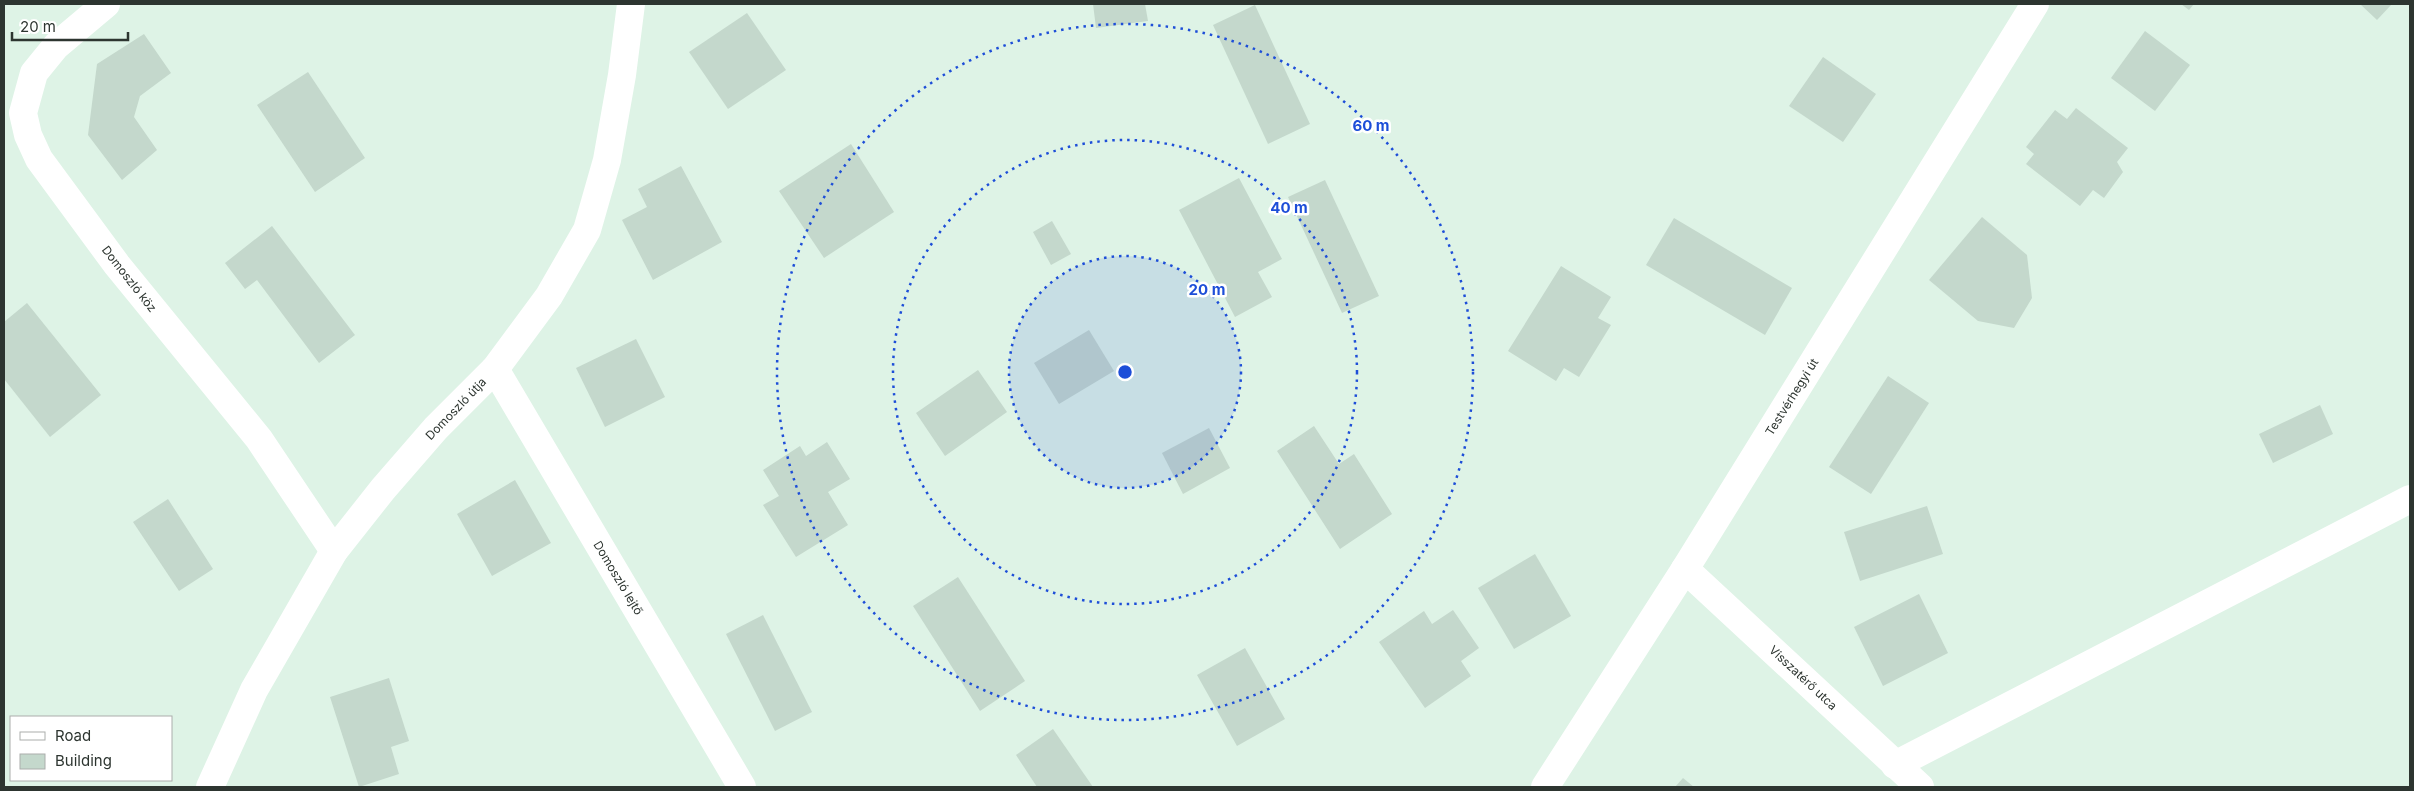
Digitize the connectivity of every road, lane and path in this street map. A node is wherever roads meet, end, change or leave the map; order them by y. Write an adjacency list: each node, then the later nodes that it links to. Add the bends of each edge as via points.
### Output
1 (106, 4): 6 (street, Domoszló köz, via 56,46 34,73 23,113 28,135 39,159 117,265 259,439)
2 (632, 4): 4 (street, Domoszló útja, via 607,160 587,230 549,296)
3 (2036, 4): 7 (street, Testvérhegyi út)
4 (495, 369): 6 (street, Domoszló útja, via 436,428); 10 (street, Domoszló lejtő)
5 (2410, 499): 8 (street)
6 (334, 551): 9 (street, Domoszló útja, via 254,690)
7 (1685, 569): 8 (street, Visszatérő utca); 11 (street, Testvérhegyi út)
8 (1896, 765): 12 (street, Visszatérő utca)
9 (210, 787)
10 (742, 787)
11 (1545, 787)
12 (1920, 787)

